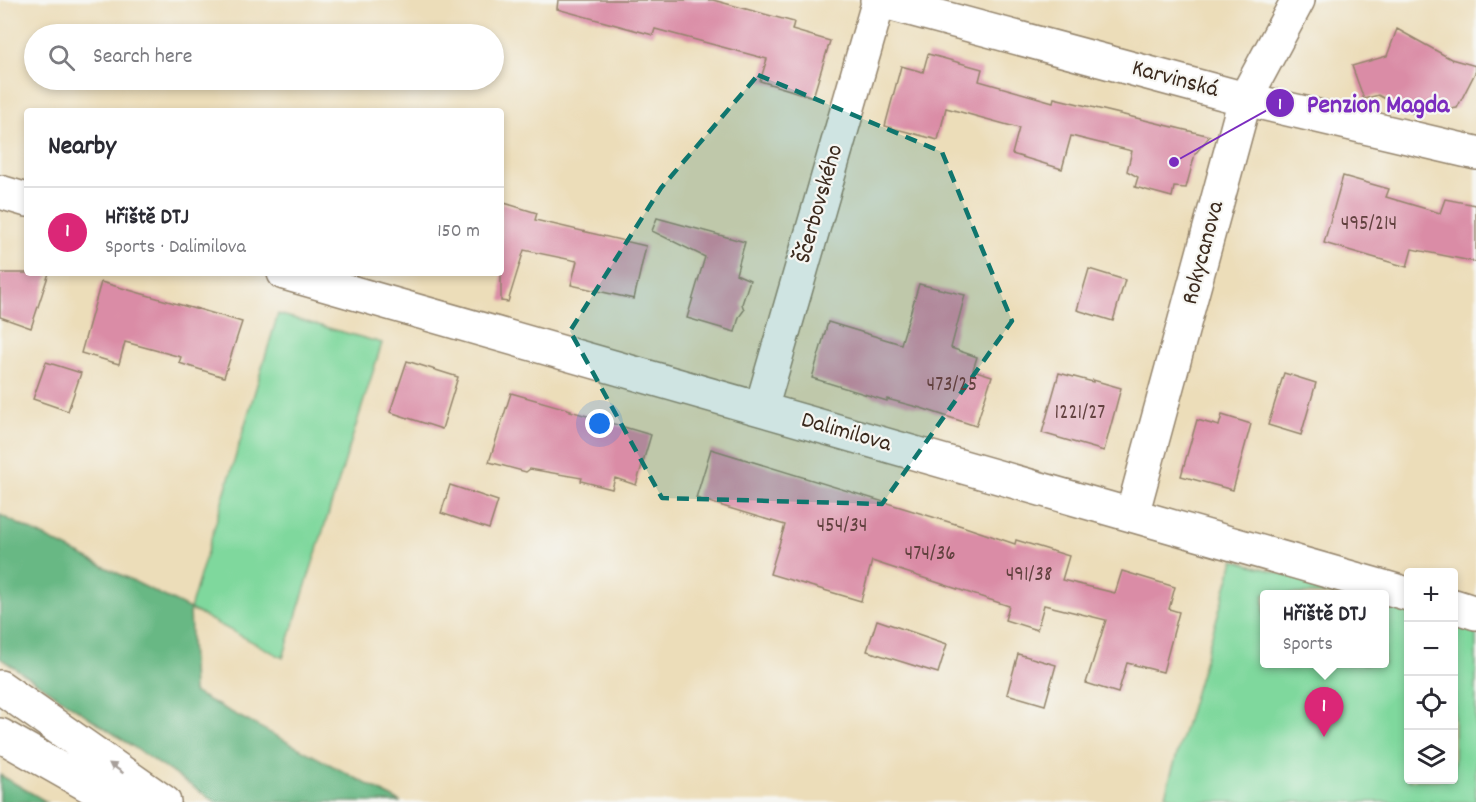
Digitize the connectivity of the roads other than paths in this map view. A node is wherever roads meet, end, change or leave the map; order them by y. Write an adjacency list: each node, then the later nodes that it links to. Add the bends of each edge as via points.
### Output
1 (878, 0): 3 (street, Karvinská); 8 (street, Ščerbovského)
2 (1298, 0): 3 (street, Rokycanova)
3 (1245, 99): 4 (street, Karvinská); 9 (street, Rokycanova)
4 (1476, 153)
5 (0, 192): 6 (street)
6 (24, 199)
7 (294, 276): 8 (street, Dalimilova)
8 (760, 409): 9 (street, Dalimilova)
9 (1132, 515): 10 (street, Dalimilova)
10 (1404, 593)
11 (1458, 607): 12 (street)
12 (1476, 613)
13 (0, 687): 16 (street, one-way to 13)
14 (0, 735): 15 (street)
15 (118, 802)
16 (164, 802)

